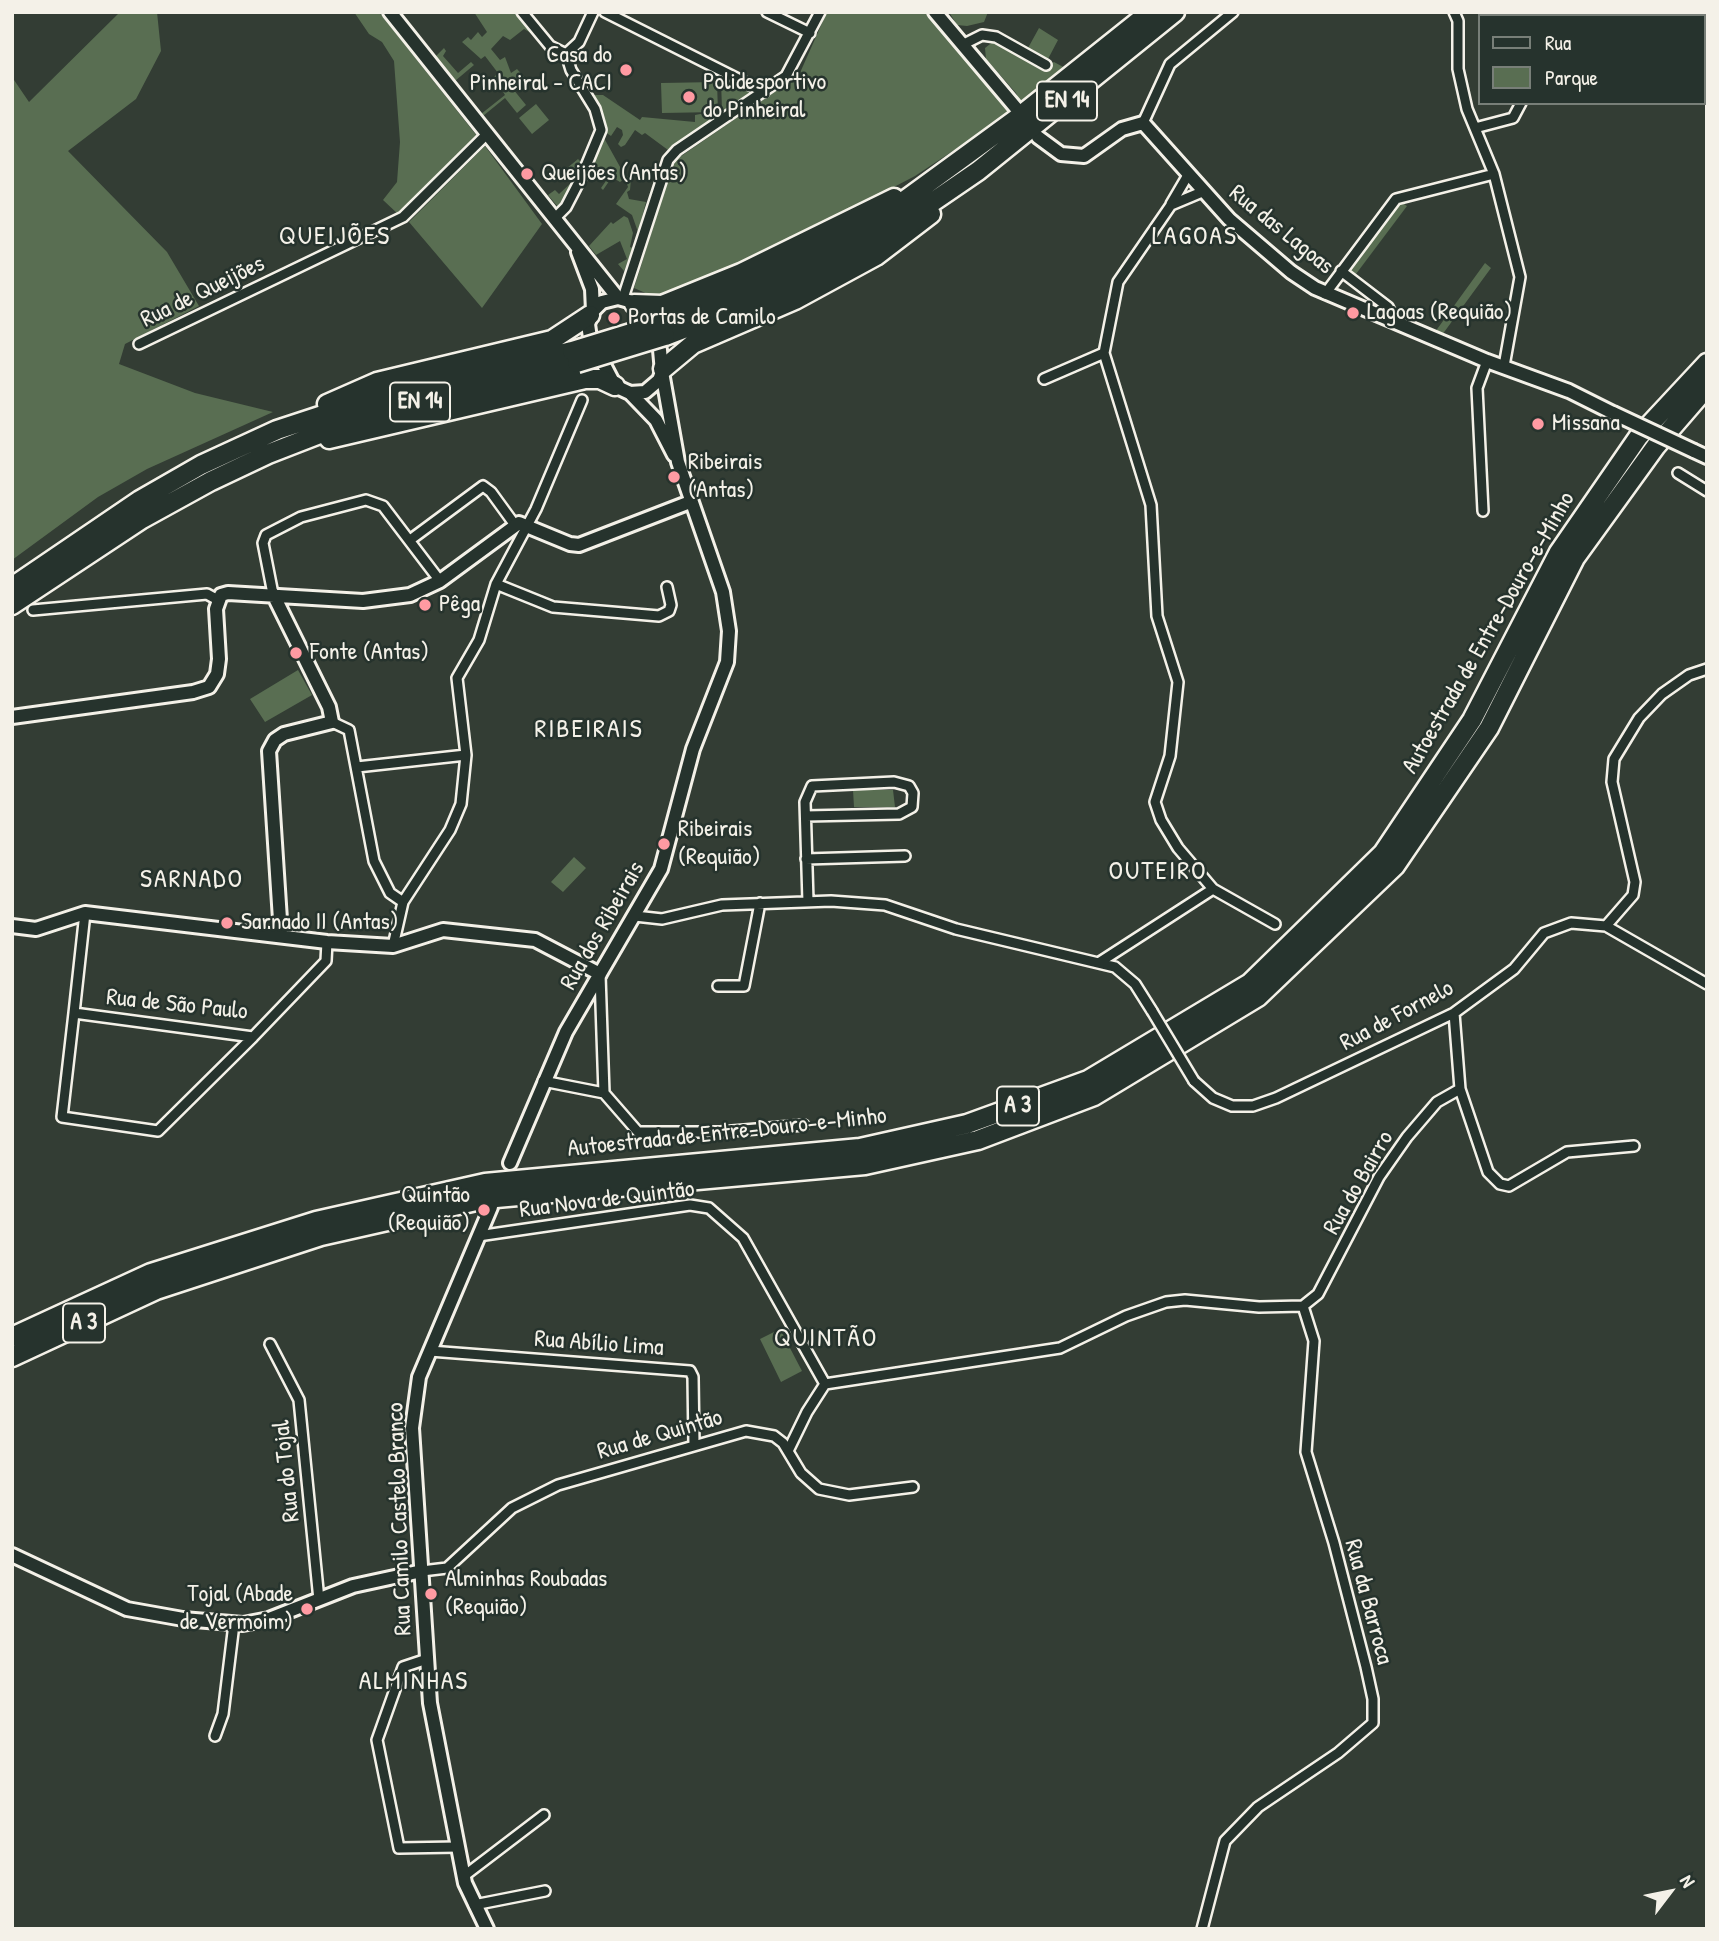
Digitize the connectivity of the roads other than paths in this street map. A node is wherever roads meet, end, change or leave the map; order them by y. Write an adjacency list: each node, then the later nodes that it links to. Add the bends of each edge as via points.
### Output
1 (390, 12): 21 (main road)
2 (522, 12): 14 (street, via 550,46)
3 (593, 12): 14 (street, via 579,41)
4 (605, 12): 16 (street)
5 (767, 12): 12 (street)
6 (820, 12): 12 (street)
7 (936, 12): 13 (main road)
8 (1150, 12): 25 (highway, EN 14)
9 (1175, 12): 26 (highway, EN 14)
10 (1233, 12): 19 (street, via 1170,64)
11 (1454, 12): 20 (street, via 1458,69)
12 (810, 33): 16 (street, via 791,71)
13 (964, 44): 15 (street, via 982,35 996,37); 18 (main road)
14 (566, 54): 29 (street, via 570,70 600,122 599,138 566,207)
15 (1046, 65)
16 (764, 92): 33 (street, via 668,160)
17 (1520, 105): 20 (street, via 1513,118)
18 (1016, 108)
19 (1139, 123): 22 (main road, via 1084,156 1061,154); 24 (main road, Rua das Lagoas)
20 (1475, 128): 23 (street)
21 (488, 134): 29 (main road); 37 (street, Rua de Queijões, via 403,217)
22 (1038, 137)
23 (1494, 174): 31 (street, via 1396,199); 42 (street, via 1520,277)
24 (1188, 175): 27 (main road, Rua das Lagoas); 28 (street)
25 (938, 178): 33 (highway, via 741,273 662,305); 36 (highway, EN 14, via 825,251)
26 (957, 187): 36 (highway, EN 14, via 804,278); 43 (highway, via 927,218 876,256 794,300 693,344)
27 (1202, 192): 28 (street); 32 (main road, Rua das Lagoas, via 1247,236)
28 (1171, 205): 38 (street, via 1118,282)
29 (556, 217): 30 (main road)
30 (574, 242): 33 (main road); 34 (main road, via 592,289)
31 (1341, 271): 32 (street); 35 (street, via 1388,307)
32 (1325, 294): 35 (main road, Rua das Lagoas)
33 (625, 300): 34 (main road, via 602,302); 43 (main road, via 660,350)
34 (591, 313): 46 (main road, via 590,338); 48 (highway, via 552,340 366,386)
35 (1396, 323): 40 (main road, Rua das Lagoas)
36 (663, 330): 39 (highway, EN 14, bridge)
37 (139, 344)
38 (1104, 353): 44 (street); 74 (street, via 1152,505 1157,616 1178,682 1170,756 1155,802 1178,848)
39 (574, 357): 48 (highway, EN 14); 49 (highway, EN 14, via 352,421)
40 (1487, 361): 42 (main road, Rua das Lagoas); 55 (street, via 1477,388)
41 (1707, 363): 102 (highway, Autoestrada de Entre-Douro-e-Minho / A 3, via 1639,436 1559,552 1472,720 1383,853 1250,983 1088,1080 967,1124 860,1148 485,1183 316,1221 151,1273)
42 (1504, 366): 50 (main road, Rua das Lagoas, bridge, via 1569,391)
43 (663, 370): 46 (main road, via 645,392); 51 (main road)
44 (1044, 379)
45 (1707, 387): 105 (highway, Autoestrada de Entre-Douro-e-Minho / A 3, via 1656,446 1575,558 1489,728 1395,866 1258,997 1094,1096 978,1139 865,1165 485,1199 321,1236 156,1290)
46 (623, 389): 49 (highway, via 600,379 585,379); 51 (main road, via 656,420)
47 (582, 400): 56 (street, via 539,502)
48 (300, 421): 60 (highway, EN 14, via 225,453 140,500)
49 (268, 454): 64 (highway, EN 14, via 164,506)
50 (1707, 457)
51 (678, 463): 54 (main road, Rua dos Ribeirais)
52 (1678, 473): 53 (street)
53 (1707, 491)
54 (690, 502): 56 (main road, via 579,545); 79 (main road, Rua dos Ribeirais, via 723,592 729,631 727,662 693,748 664,861)
55 (1483, 511)
56 (521, 524): 57 (street, via 483,486); 58 (main road); 59 (street)
57 (410, 540): 58 (street); 62 (street, via 375,500 301,517 272,531 263,542)
58 (440, 581): 62 (main road, via 410,595 363,601)
59 (496, 584): 61 (street, via 553,607 659,616 669,611); 69 (street, via 479,640 457,678)
60 (12, 587)
61 (667, 587)
62 (273, 594): 63 (main road, via 237,591); 68 (main road, via 329,707)
63 (218, 600): 65 (street, via 207,594); 67 (main road, via 219,659 209,687)
64 (12, 604)
65 (33, 610)
66 (1707, 669): 82 (street, via 1662,694 1639,718 1614,759 1612,782 1635,881 1633,895)
67 (12, 717)
68 (332, 722): 70 (street, via 349,730); 83 (main road, via 284,734 270,751)
69 (466, 755): 70 (street); 75 (street, via 464,793 450,830)
70 (357, 767): 75 (street, via 374,862 390,893)
71 (806, 816): 71 (street, via 807,791 818,783 902,783 913,793 912,807 899,814); 73 (street)
72 (905, 856): 73 (street)
73 (806, 859): 76 (street)
74 (1213, 889): 80 (street); 86 (street)
75 (403, 902): 85 (street)
76 (808, 902): 77 (street); 86 (street, via 886,905 956,929)
77 (760, 903): 79 (street, via 722,905 662,919); 89 (street, via 744,986)
78 (85, 913): 81 (main road, via 36,929); 83 (main road); 90 (street, Rua de São Paulo)
79 (635, 916): 87 (main road, Rua dos Ribeirais)
80 (1275, 923)
81 (12, 926)
82 (1606, 926): 88 (street); 91 (street, Rua de Fornelo, via 1572,923 1553,928 1514,969)
83 (281, 935): 84 (main road)
84 (327, 942): 85 (main road); 92 (street, Rua de São Paulo, via 326,961)
85 (393, 946): 87 (main road, via 443,930 535,940)
86 (1100, 962): 91 (street, Rua de Fornelo, bridge, via 1115,967 1135,984 1194,1081 1213,1098 1232,1106 1253,1106 1301,1087)
87 (600, 974): 93 (main road, Rua dos Ribeirais); 95 (street)
88 (1707, 984)
89 (718, 986)
90 (74, 1013): 92 (street, Rua de São Paulo); 92 (street, via 62,1117 158,1131)
91 (1454, 1013): 94 (street)
92 (253, 1037)
93 (543, 1081): 95 (street); 98 (main road, Rua dos Ribeirais)
94 (1460, 1089): 97 (street, via 1488,1172 1500,1184 1509,1186 1567,1152); 101 (street, Rua do Bairro, via 1437,1102 1407,1137 1379,1177 1318,1294)
95 (604, 1094): 96 (street, via 638,1132)
96 (804, 1125)
97 (1634, 1146)
98 (509, 1163)
99 (491, 1207): 100 (main road)
100 (478, 1237): 104 (main road, Rua Camilo Castelo Branco); 106 (street, Rua Nova de Quintão, via 690,1205 709,1208 743,1238)
101 (1303, 1306): 106 (street, via 1166,1302 1059,1348); 122 (street, Rua da Barroca, via 1314,1340 1306,1451 1366,1667 1373,1723 1338,1753 1258,1807 1224,1841)
102 (12, 1337)
103 (270, 1344): 112 (street, Rua do Tojal, via 299,1400)
104 (430, 1351): 107 (street, Rua Abílio Lima, via 690,1371); 111 (main road, Rua Camilo Castelo Branco, via 412,1412)
105 (12, 1357)
106 (825, 1384): 108 (street)
107 (694, 1445): 108 (street, Rua de Quintão, via 746,1431 762,1432 774,1436); 111 (street, Rua de Quintão, via 534,1496 512,1508 447,1569)
108 (788, 1451): 109 (street, Rua de Quintão, via 801,1473 826,1491 849,1495)
109 (913, 1487)
110 (12, 1555): 113 (main road, via 127,1609)
111 (422, 1571): 112 (main road, via 387,1576); 114 (main road, Rua Camilo Castelo Branco)
112 (319, 1600): 113 (main road, via 269,1619)
113 (234, 1624): 115 (street, via 223,1714)
114 (427, 1659): 117 (main road, Rua Camilo Castelo Branco, via 430,1703); 117 (street, via 403,1667 377,1740 399,1848)
115 (215, 1736)
116 (544, 1815): 118 (street)
117 (458, 1847): 118 (main road, Rua Camilo Castelo Branco)
118 (464, 1876): 120 (main road, Rua Camilo Castelo Branco)
119 (545, 1891): 120 (street)
120 (474, 1905): 121 (main road, Rua Camilo Castelo Branco)
121 (487, 1929)
122 (1202, 1929)

